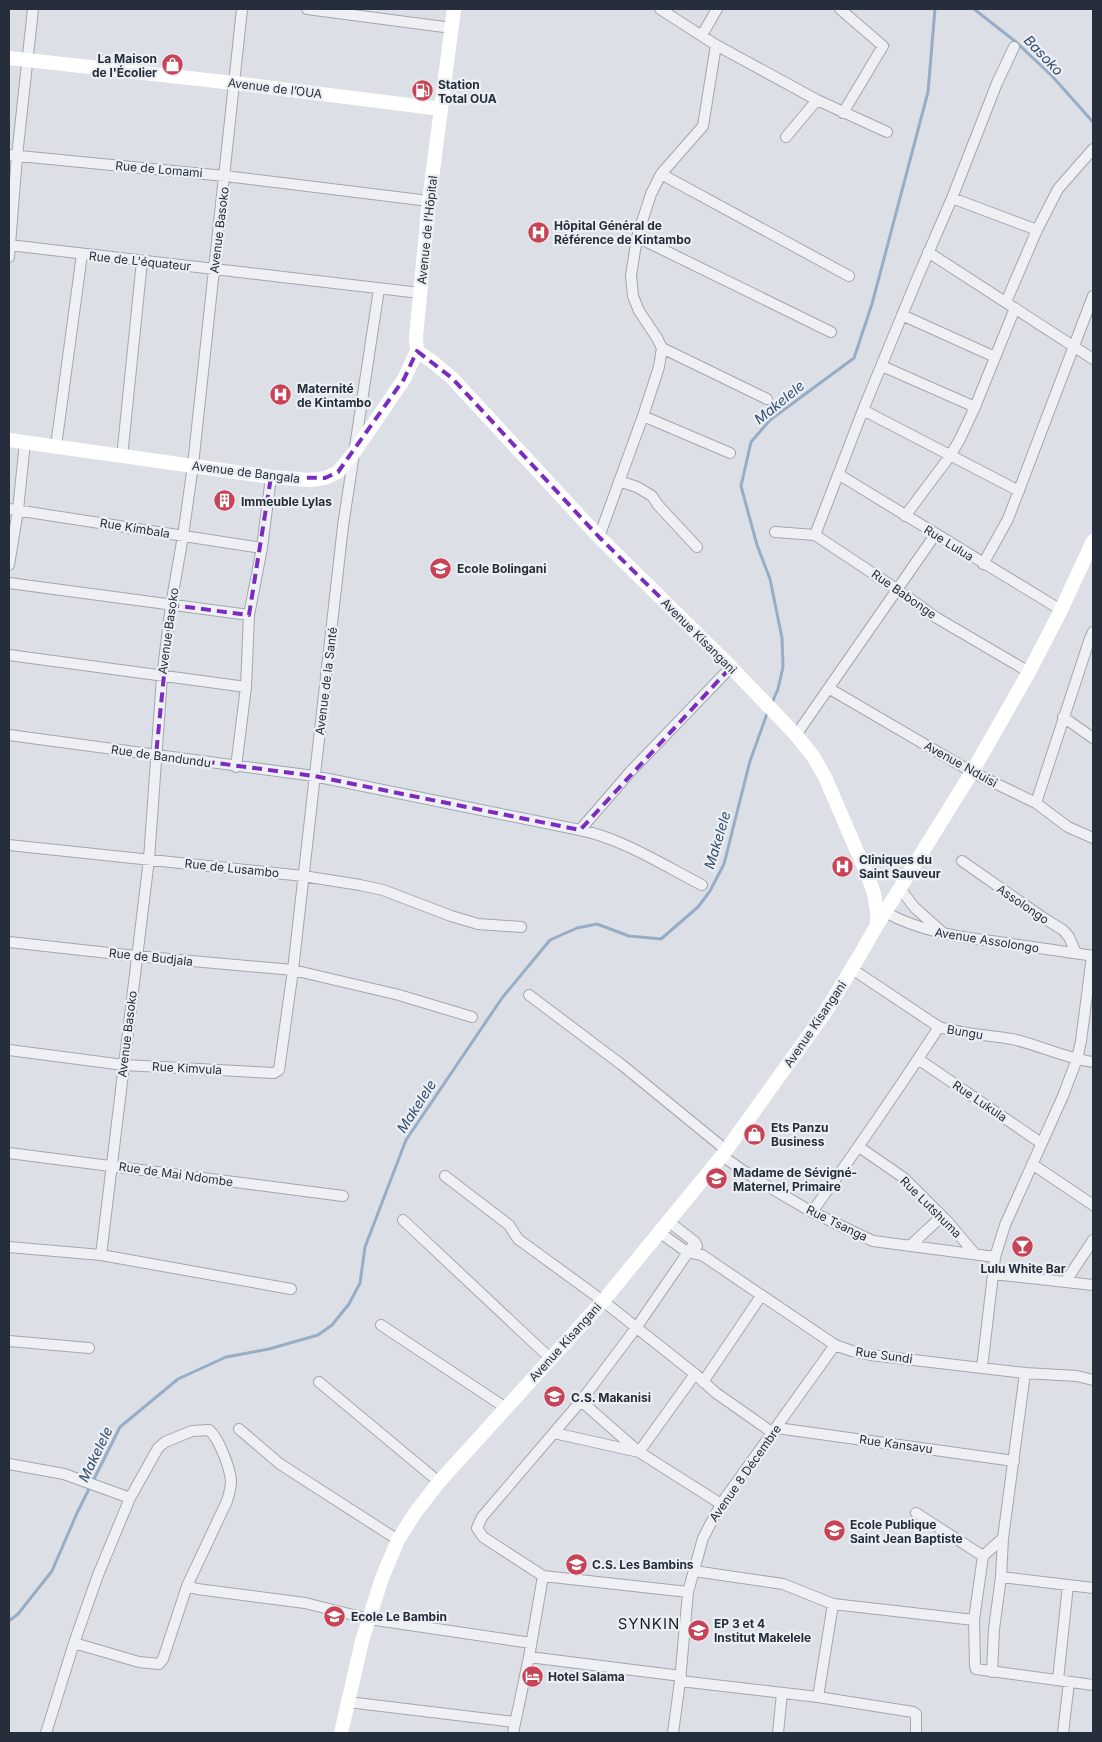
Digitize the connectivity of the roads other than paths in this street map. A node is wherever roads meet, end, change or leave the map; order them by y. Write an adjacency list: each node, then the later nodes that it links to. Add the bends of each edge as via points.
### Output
1 (33, 9): 13 (street)
2 (242, 9): 14 (street, Avenue Basoko)
3 (307, 9): 8 (street)
4 (454, 9): 8 (street)
5 (660, 9): 9 (street)
6 (717, 9): 9 (street)
7 (840, 9): 17 (street, via 882,46)
8 (452, 28): 16 (street)
9 (702, 35): 10 (street)
10 (716, 45): 15 (street); 22 (street, via 703,126)
11 (1014, 47): 24 (street)
12 (9, 58): 13 (street, Avenue de l’OUA)
13 (27, 60): 14 (street, Avenue de l’OUA); 21 (street)
14 (234, 83): 16 (street, Avenue de l’OUA); 23 (street, Avenue Basoko)
15 (817, 100): 17 (street); 19 (street)
16 (441, 109): 25 (street, Avenue de l’Hôpital)
17 (843, 113): 18 (street)
18 (887, 132)
19 (786, 137)
20 (1093, 149): 26 (street, via 1058,189)
21 (13, 155): 23 (street, Rue de Lomami); 28 (street)
22 (661, 174): 27 (street); 34 (street)
23 (225, 176): 25 (street, Rue de Lomami); 33 (street, Avenue Basoko)
24 (952, 198): 26 (street); 29 (street)
25 (429, 201): 36 (street, Avenue de l’Hôpital)
26 (1037, 230): 38 (street)
27 (637, 237): 40 (street); 42 (street, via 631,276 633,296)
28 (10, 245): 30 (street, Rue de L'équateur); 31 (street)
29 (928, 252): 38 (street); 39 (street)
30 (82, 254): 32 (street, Rue de L'équateur); 53 (street)
31 (9, 257)
32 (142, 261): 33 (street, Rue de L'équateur); 57 (street)
33 (214, 269): 35 (street, Rue de L'équateur); 58 (street, Avenue Basoko)
34 (849, 276)
35 (379, 289): 36 (street, Rue de L'équateur); 55 (street, Avenue de la Santé)
36 (420, 293): 43 (street, Avenue de l’Hôpital)
37 (1093, 296): 41 (street)
38 (1010, 305): 41 (street); 44 (street)
39 (902, 315): 44 (street); 46 (street)
40 (832, 332)
41 (1073, 346): 45 (street); 62 (street)
42 (662, 348): 47 (street); 50 (street)
43 (417, 351): 55 (street, Avenue de Bangala, via 404,379); 69 (street, Avenue Kisangani, via 452,378)
44 (994, 357): 48 (street)
45 (1093, 359)
46 (882, 366): 48 (street); 49 (street)
47 (767, 399)
48 (975, 407): 56 (street)
49 (863, 410): 56 (street); 59 (street)
50 (643, 416): 54 (street); 61 (street)
51 (9, 440): 52 (street, Avenue de Bangala)
52 (25, 442): 53 (street, Avenue de Bangala); 63 (street)
53 (56, 446): 57 (street, Avenue de Bangala)
54 (730, 453)
55 (353, 454): 60 (street, Avenue de Bangala, via 338,472 325,478); 94 (street, Avenue de la Santé)
56 (950, 456): 62 (street); 64 (street)
57 (122, 457): 58 (street, Avenue de Bangala)
58 (193, 466): 60 (street, Avenue de Bangala); 68 (street, Avenue Basoko)
59 (838, 474): 64 (street, Rue Lulua); 66 (street)
60 (271, 477): 72 (street)
61 (620, 480): 69 (street); 71 (street, via 652,496)
62 (1019, 491): 73 (street)
63 (13, 509): 68 (street, Rue Kimbala); 74 (street)
64 (905, 516): 67 (street, Rue Lulua)
65 (775, 532): 66 (street, Rue Babonge)
66 (815, 535): 76 (street, Rue Babonge)
67 (935, 535): 73 (street, Rue Lulua); 76 (street)
68 (183, 536): 72 (street, Rue Kimbala); 77 (street, Avenue Basoko)
69 (599, 537): 82 (street, Avenue Kisangani)
70 (1093, 541): 78 (street)
71 (697, 547)
72 (262, 548): 79 (street)
73 (983, 564): 78 (street, Rue Lulua)
74 (9, 565)
75 (9, 583): 77 (street)
76 (898, 590): 83 (street, Rue Babonge, via 937,618); 86 (street)
77 (171, 605): 79 (street); 84 (street, Avenue Basoko)
78 (1061, 610): 83 (street)
79 (249, 615): 85 (street)
80 (1092, 639): 87 (street)
81 (9, 655): 84 (street)
82 (730, 667): 89 (street, Avenue Kisangani); 96 (street)
83 (1029, 672): 93 (street)
84 (162, 677): 85 (street); 91 (street, Avenue Basoko)
85 (246, 687): 92 (street)
86 (830, 689): 89 (street); 93 (street, Avenue Nduisi)
87 (1063, 717): 90 (street); 95 (street)
88 (9, 735): 91 (street, Rue de Bandundu)
89 (796, 735): 105 (street, Avenue Kisangani, via 825,777 844,821 874,894)
90 (1093, 738)
91 (156, 755): 92 (street, Rue de Bandundu); 99 (street, Avenue Basoko)
92 (236, 767): 94 (street, Rue de Bandundu)
93 (972, 772): 95 (street, Avenue Nduisi); 103 (street)
94 (314, 776): 96 (street, Rue de Bandundu); 101 (street, Avenue de la Santé)
95 (1036, 803): 97 (street, Avenue Nduisi, via 1068,827)
96 (580, 830): 102 (street, Rue de Bandundu, via 621,844)
97 (1093, 838)
98 (9, 845): 99 (street, Rue de Lusambo)
99 (149, 859): 101 (street, Rue de Lusambo); 110 (street, Avenue Basoko)
100 (962, 861): 109 (street, Assolongo, via 1063,930)
101 (303, 876): 106 (street, Rue de Lusambo, via 372,887 478,924); 113 (street, Avenue de la Santé)
102 (702, 885)
103 (899, 887): 104 (street); 107 (street, via 914,907)
104 (885, 912): 105 (street); 107 (street, Avenue Assolongo, via 914,926)
105 (877, 925): 112 (street, Avenue Kisangani)
106 (521, 927)
107 (945, 934): 109 (street, Avenue Assolongo)
108 (9, 942): 110 (street, Rue de Budjala)
109 (1076, 953): 111 (street, Avenue Assolongo)
110 (136, 956): 113 (street, Rue de Budjala); 121 (street, Avenue Basoko)
111 (1093, 956): 119 (street)
112 (852, 969): 116 (street, Bungu); 126 (street, Avenue Kisangani, via 812,1032)
113 (292, 970): 115 (street, Rue de Budjala, via 399,995); 122 (street, Avenue de la Santé)
114 (528, 995): 126 (street, Rue Tsanga, via 627,1068)
115 (472, 1017)
116 (939, 1028): 118 (street); 119 (street, Bungu, via 1011,1039)
117 (9, 1050): 121 (street, Rue Kimvula)
118 (918, 1059): 123 (street, Rue Lukula); 124 (street)
119 (1077, 1059): 120 (street, Bungu); 123 (street)
120 (1093, 1062)
121 (124, 1065): 122 (street, Rue Kimvula); 128 (street, Avenue Basoko)
122 (277, 1072)
123 (1041, 1144): 127 (street)
124 (859, 1147): 132 (street); 133 (street, Rue Lutshuma, via 904,1178)
125 (9, 1153): 128 (street, Rue de Mai Ndombe)
126 (724, 1153): 132 (street, Rue Tsanga, via 757,1180); 135 (street, Avenue Kisangani)
127 (1032, 1164): 131 (street); 145 (street, via 1004,1225)
128 (111, 1165): 130 (street, Rue de Mai Ndombe); 143 (street, Avenue Basoko)
129 (445, 1176): 151 (street, Rue Kansavu, via 508,1225 518,1239)
130 (343, 1196)
131 (1093, 1205)
132 (812, 1212): 139 (street, Rue Tsanga, via 873,1241)
133 (942, 1216): 139 (street); 142 (street, Rue Lutshuma)
134 (403, 1220): 157 (street)
135 (668, 1220): 136 (street, Avenue Kisangani); 138 (street, Rue Sundi)
136 (659, 1232): 141 (street, Rue Sundi); 151 (street, Avenue Kisangani)
137 (1093, 1240): 147 (street)
138 (694, 1242): 141 (street); 144 (street, Rue Sundi)
139 (910, 1246): 142 (street, Rue Tsanga)
140 (9, 1247): 143 (street)
141 (687, 1252): 144 (street, Rue Sundi); 153 (street)
142 (975, 1254): 145 (street, Rue Tsanga)
143 (101, 1255): 149 (street)
144 (702, 1255): 150 (street, Rue Sundi)
145 (995, 1256): 146 (street)
146 (993, 1274): 147 (street); 158 (street)
147 (1066, 1281): 148 (street)
148 (1093, 1285)
149 (291, 1289)
150 (761, 1296): 155 (street, Rue Sundi); 160 (street)
151 (602, 1301): 153 (street, Rue Kansavu); 157 (street, Avenue Kisangani)
152 (380, 1325): 164 (street)
153 (636, 1328): 160 (street, Rue Kansavu); 163 (street)
154 (9, 1341): 156 (street)
155 (835, 1345): 158 (street, Rue Sundi, via 871,1355); 166 (street, Avenue 8 Décembre)
156 (89, 1348)
157 (551, 1360): 164 (street, Avenue Kisangani)
158 (982, 1368): 159 (street, Rue Sundi)
159 (1025, 1373): 161 (street, Rue Sundi, via 1069,1375); 169 (street)
160 (699, 1378): 166 (street, Rue Kansavu, via 716,1393); 168 (street)
161 (1093, 1380)
162 (319, 1382): 171 (street)
163 (580, 1401): 167 (street); 168 (street)
164 (506, 1408): 171 (street, Avenue Kisangani)
165 (239, 1429): 176 (street, via 280,1464)
166 (775, 1430): 169 (street, Rue Kansavu); 173 (street, Avenue 8 Décembre)
167 (554, 1433): 168 (street); 179 (street, via 482,1517 477,1528 483,1537)
168 (639, 1452): 173 (street)
169 (1014, 1461): 175 (street)
170 (9, 1464): 172 (street, via 64,1474)
171 (439, 1482): 176 (street, Avenue Kisangani)
172 (130, 1498): 182 (street, via 158,1448 165,1442 204,1429 216,1438 231,1479 230,1488); 188 (street)
173 (721, 1504): 178 (street, Avenue 8 Décembre, via 703,1538)
174 (916, 1513): 177 (street)
175 (1003, 1538): 177 (street); 180 (street)
176 (398, 1540): 186 (street, Avenue Kisangani)
177 (983, 1556): 187 (street)
178 (694, 1571): 184 (street, Avenue 8 Décembre); 185 (street, via 783,1584)
179 (543, 1576): 184 (street); 189 (street)
180 (1001, 1577): 181 (street); 191 (street)
181 (1068, 1585): 183 (street); 193 (street)
182 (187, 1586): 186 (street, via 317,1605); 188 (street, via 159,1664 139,1662)
183 (1093, 1588)
184 (688, 1592): 192 (street, Avenue 8 Décembre)
185 (833, 1604): 187 (street); 197 (street)
186 (369, 1619): 189 (street); 198 (street, Avenue Kisangani)
187 (974, 1620): 191 (street, via 975,1666)
188 (74, 1643): 200 (street)
189 (532, 1643): 190 (street)
190 (529, 1657): 192 (street); 199 (street)
191 (992, 1672): 193 (street)
192 (680, 1679): 196 (street); 203 (street, Avenue 8 Décembre)
193 (1058, 1680): 194 (street)
194 (1069, 1682): 195 (street); 206 (street)
195 (1093, 1684)
196 (782, 1693): 197 (street); 204 (street)
197 (818, 1697): 205 (street, via 914,1712)
198 (348, 1702): 199 (street); 201 (street, Avenue Kisangani)
199 (514, 1722): 202 (street)
200 (46, 1733)
201 (341, 1733)
202 (513, 1733)
203 (673, 1733)
204 (778, 1733)
205 (916, 1733)
206 (1063, 1733)

